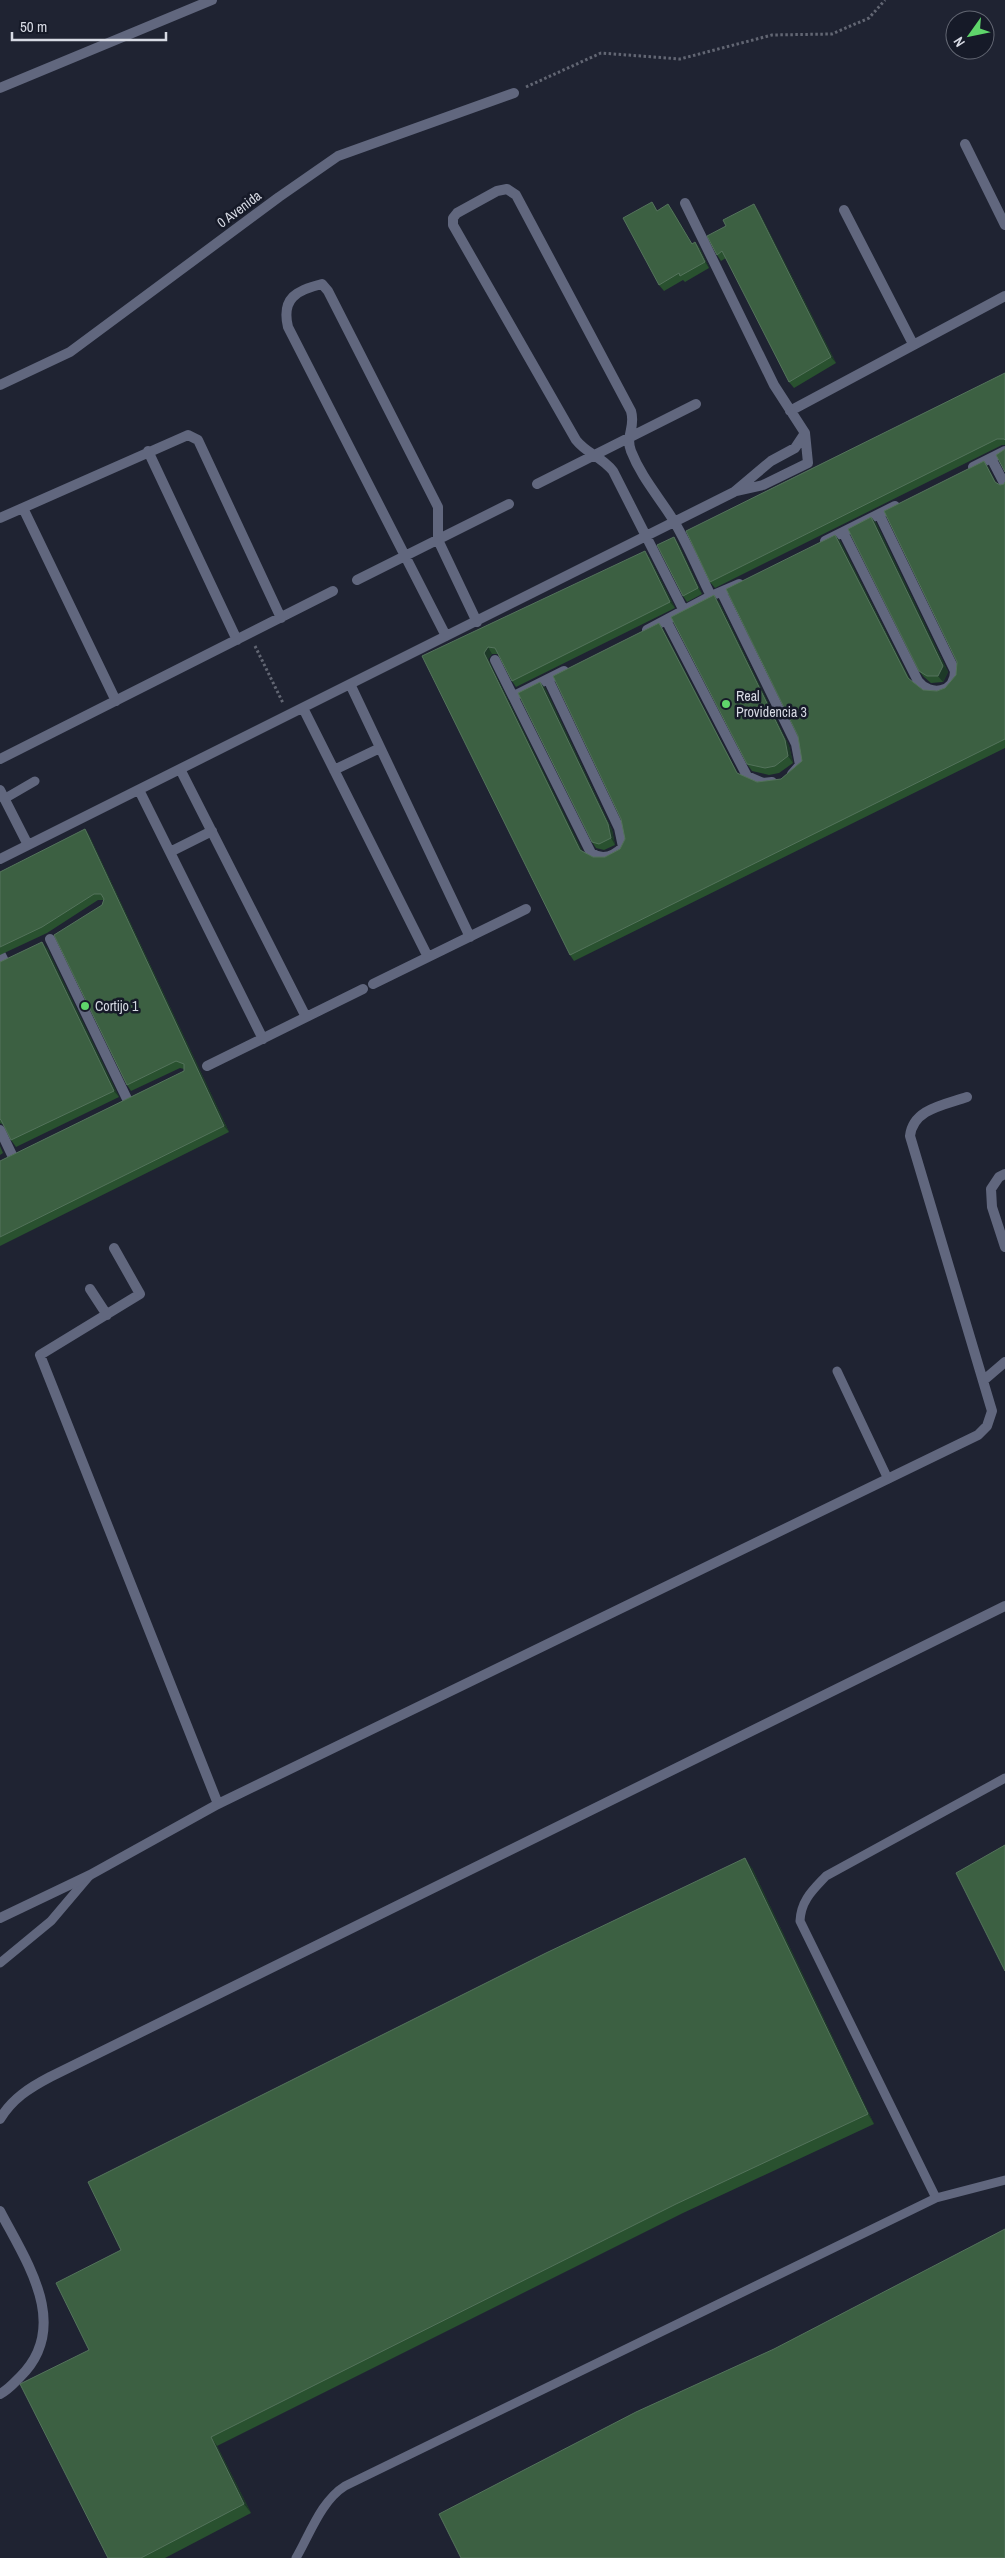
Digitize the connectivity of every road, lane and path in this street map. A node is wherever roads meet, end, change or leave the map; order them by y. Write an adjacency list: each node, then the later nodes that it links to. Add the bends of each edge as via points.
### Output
1 (212, 0): 3 (street)
2 (885, 0): 4 (path, via 869,18 832,34 772,35 680,59 601,53)
3 (0, 88)
4 (514, 93): 11 (street, 0 Avenida, via 338,156 279,196 70,352)
5 (965, 144): 8 (street)
6 (685, 203): 13 (street)
7 (844, 210): 10 (street)
8 (1005, 225)
9 (1005, 296): 10 (street)
10 (913, 344): 13 (street)
11 (0, 385)
12 (696, 404): 15 (street)
13 (790, 411): 14 (street)
14 (805, 434): 23 (street, via 795,448 771,461); 23 (street, via 808,463 763,485)
15 (627, 438): 18 (street); 18 (street, via 634,420 632,411 516,195 507,189 497,191 457,212 453,225 576,440 582,449); 29 (street, via 646,482)
16 (148, 451): 26 (street); 41 (street, via 188,435 198,440); 47 (street)
17 (1005, 451): 19 (street)
18 (594, 454): 21 (street); 31 (street, via 604,460 612,471)
19 (991, 458): 20 (street); 22 (street)
20 (965, 471)
21 (537, 484)
22 (1005, 485)
23 (734, 492): 29 (street)
24 (904, 501): 27 (street)
25 (509, 504): 32 (street)
26 (23, 508): 28 (street); 53 (street)
27 (879, 514): 30 (street); 30 (street, via 955,671 955,679 941,691 932,692 918,681)
28 (0, 518)
29 (675, 522): 31 (street); 39 (street)
30 (843, 532): 33 (street)
31 (646, 538): 40 (street); 43 (street)
32 (438, 540): 34 (street); 34 (street, via 438,507 328,291 322,284 311,287 292,296 287,304 288,327); 43 (street)
33 (817, 545)
34 (406, 555): 35 (street); 46 (street)
35 (357, 580)
36 (748, 580): 38 (street)
37 (333, 591): 41 (street)
38 (722, 593): 39 (street); 42 (street, via 796,744 800,764 792,774 763,783 747,776)
39 (711, 596): 40 (street)
40 (684, 611): 42 (street)
41 (281, 618): 45 (street)
42 (666, 620): 44 (street)
43 (477, 622): 46 (street)
44 (641, 633)
45 (250, 634): 47 (street); 55 (path)
46 (446, 636): 51 (street)
47 (237, 640): 53 (street)
48 (495, 660): 52 (street)
49 (574, 666): 50 (street)
50 (548, 679): 52 (street); 52 (street, via 619,828 624,847 617,853 597,857 591,853)
51 (350, 684): 54 (street); 56 (street)
52 (514, 696)
53 (116, 701): 57 (street)
54 (303, 708): 55 (street); 59 (street)
55 (288, 715): 58 (street)
56 (380, 748): 59 (street); 68 (street)
57 (0, 759)
58 (180, 769): 61 (street); 63 (street)
59 (334, 770): 70 (street)
60 (34, 782): 62 (lane)
61 (139, 790): 64 (street); 65 (street)
62 (2, 794): 64 (street)
63 (212, 831): 65 (street); 73 (street)
64 (28, 845): 66 (street)
65 (170, 852): 74 (street)
66 (0, 859)
67 (526, 909): 68 (street)
68 (470, 937): 70 (street)
69 (50, 938): 77 (street)
70 (428, 957): 71 (street)
71 (373, 984)
72 (364, 989): 73 (street)
73 (306, 1017): 74 (street)
74 (263, 1039): 75 (street)
75 (207, 1066)
76 (967, 1097): 87 (street, via 920,1114 911,1125 910,1136)
77 (127, 1101)
78 (0, 1130): 79 (street, via 17,1153)
79 (0, 1162)
80 (1005, 1174): 81 (street, via 991,1189 992,1207)
81 (1005, 1247)
82 (114, 1248): 84 (street, via 140,1294)
83 (90, 1289): 84 (street)
84 (107, 1315): 91 (street, via 40,1355)
85 (1005, 1362): 87 (street)
86 (837, 1371): 88 (lane)
87 (984, 1380): 88 (street, via 992,1411 987,1426 978,1435)
88 (888, 1479): 91 (street)
89 (1005, 1606): 95 (street, via 50,2077 23,2093)
90 (1005, 1778): 97 (lane, via 826,1876 800,1908 800,1921)
91 (218, 1804): 92 (street)
92 (90, 1875): 93 (street); 94 (lane, via 51,1921)
93 (0, 1918)
94 (0, 1963)
95 (0, 2119)
96 (1005, 2180): 97 (lane)
97 (936, 2198): 100 (lane, via 345,2486 334,2493 325,2506)
98 (0, 2211): 99 (street, via 36,2282 44,2315 37,2354 26,2372)
99 (0, 2394)
100 (296, 2558)

